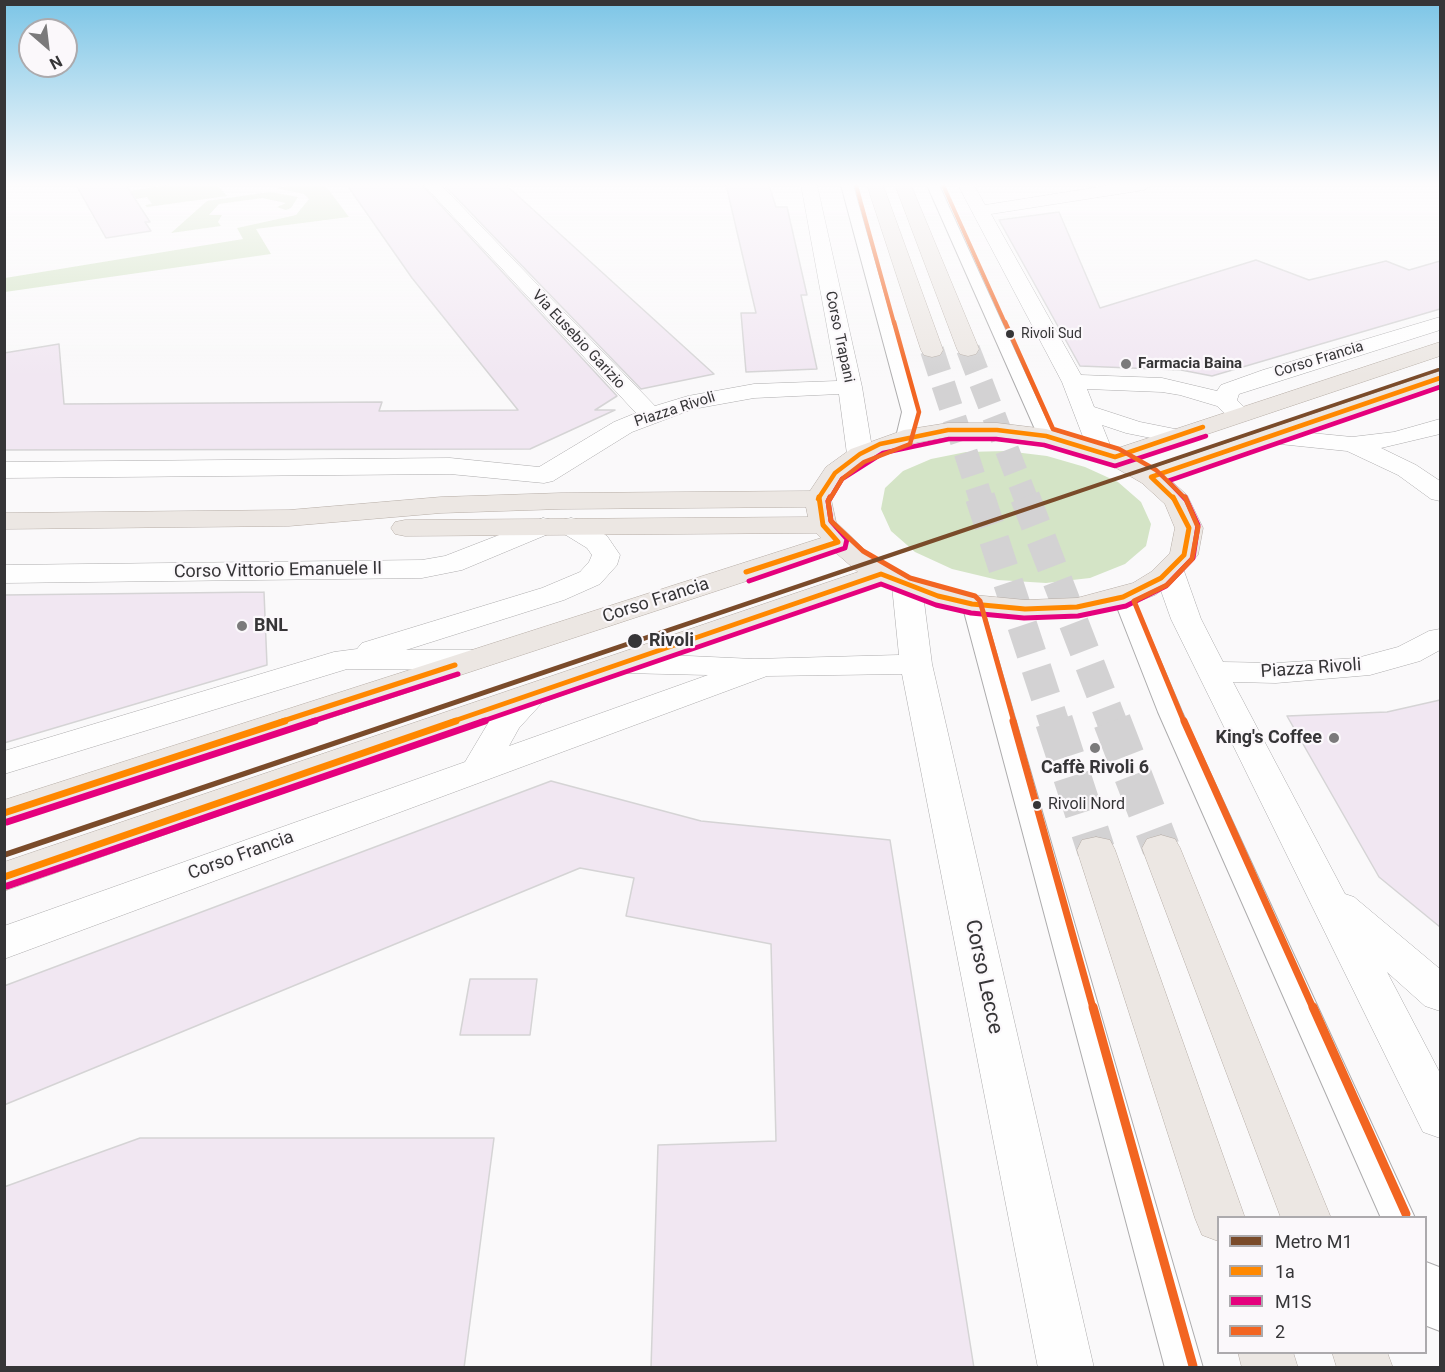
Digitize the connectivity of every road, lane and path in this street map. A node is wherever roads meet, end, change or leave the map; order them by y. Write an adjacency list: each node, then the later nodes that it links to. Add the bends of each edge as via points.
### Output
1 (493, 249): 17 (street, Via Eusebio Garizio)
2 (822, 249): 14 (street, Corso Trapani)
3 (865, 249): 22 (lane, via 910,412)
4 (897, 249): 11 (main road)
5 (928, 249): 9 (main road)
6 (962, 249): 19 (lane)
7 (999, 249): 13 (street)
8 (1440, 323): 15 (street, Corso Francia, via 1229,390)
9 (968, 349)
10 (1440, 349): 15 (main road, Corso Francia)
11 (932, 350)
12 (1440, 378): 21 (main road)
13 (1073, 382): 15 (street, via 1162,385); 16 (street)
14 (850, 387): 17 (street, Piazza Rivoli, via 727,394); 25 (street, Corso Trapani)
15 (1232, 408): 20 (main road, Corso Francia)
16 (1084, 411): 20 (street, via 1135,428); 26 (street)
17 (651, 415): 29 (street, Piazza Rivoli)
18 (1440, 426): 23 (street)
19 (1046, 436): 22 (main road, via 948,430); 26 (main road)
20 (1176, 436): 26 (main road, Corso Francia)
21 (1270, 436): 24 (street); 30 (main road)
22 (904, 437): 25 (main road)
23 (1396, 439): 24 (street); 28 (street)
24 (1352, 444): 31 (street, via 1407,470)
25 (860, 453): 34 (main road, via 836,473)
26 (1107, 453): 30 (main road)
27 (4, 470): 29 (street, via 450,466)
28 (1440, 470)
29 (544, 475): 32 (street)
30 (1151, 477): 35 (main road, via 1177,501 1189,528 1184,555)
31 (1440, 493)
32 (558, 518): 33 (main road, Corso Vittorio Emanuele II, via 399,528 289,518); 34 (main road, Corso Vittorio Emanuele II); 36 (street, Corso Vittorio Emanuele II, via 452,564 422,569); 41 (street, via 597,542 606,555 603,565 590,578 553,594)
33 (4, 521)
34 (826, 522): 37 (main road, via 857,558); 42 (main road, Corso Francia)
35 (1169, 572): 38 (main road); 46 (street, via 1186,619)
36 (4, 574)
37 (894, 580): 39 (main road); 43 (main road, Corso Francia); 44 (street, Corso Lecce)
38 (1123, 597): 39 (main road, via 1077,606 1025,609); 60 (lane, via 1170,712)
39 (972, 604): 65 (lane)
40 (1440, 638): 46 (street, Piazza Rivoli, via 1409,654 1359,668)
41 (345, 659): 42 (street, Corso Francia); 48 (street, Corso Francia)
42 (473, 660): 50 (main road, Corso Francia)
43 (623, 663): 45 (street, Corso Francia); 47 (main road, Corso Francia)
44 (916, 664): 45 (street, Corso Francia); 64 (street, Corso Lecce)
45 (763, 666): 49 (street, Corso Francia)
46 (1213, 672): 54 (street)
47 (533, 694): 49 (street, Corso Francia, via 505,723); 53 (main road, Corso Francia)
48 (4, 763)
49 (478, 770): 55 (street, Corso Francia)
50 (4, 813)
51 (1161, 848): 59 (main road)
52 (1096, 850): 58 (main road)
53 (4, 877)
54 (1327, 895): 56 (street); 57 (street)
55 (4, 943)
56 (1440, 994)
57 (1440, 1118)
58 (1219, 1216)
59 (1305, 1216)
60 (1397, 1216)
61 (1427, 1283): 62 (lane)
62 (1440, 1312)
63 (1359, 1354): 66 (main road)
64 (1066, 1368)
65 (1184, 1368)
66 (1365, 1368)

